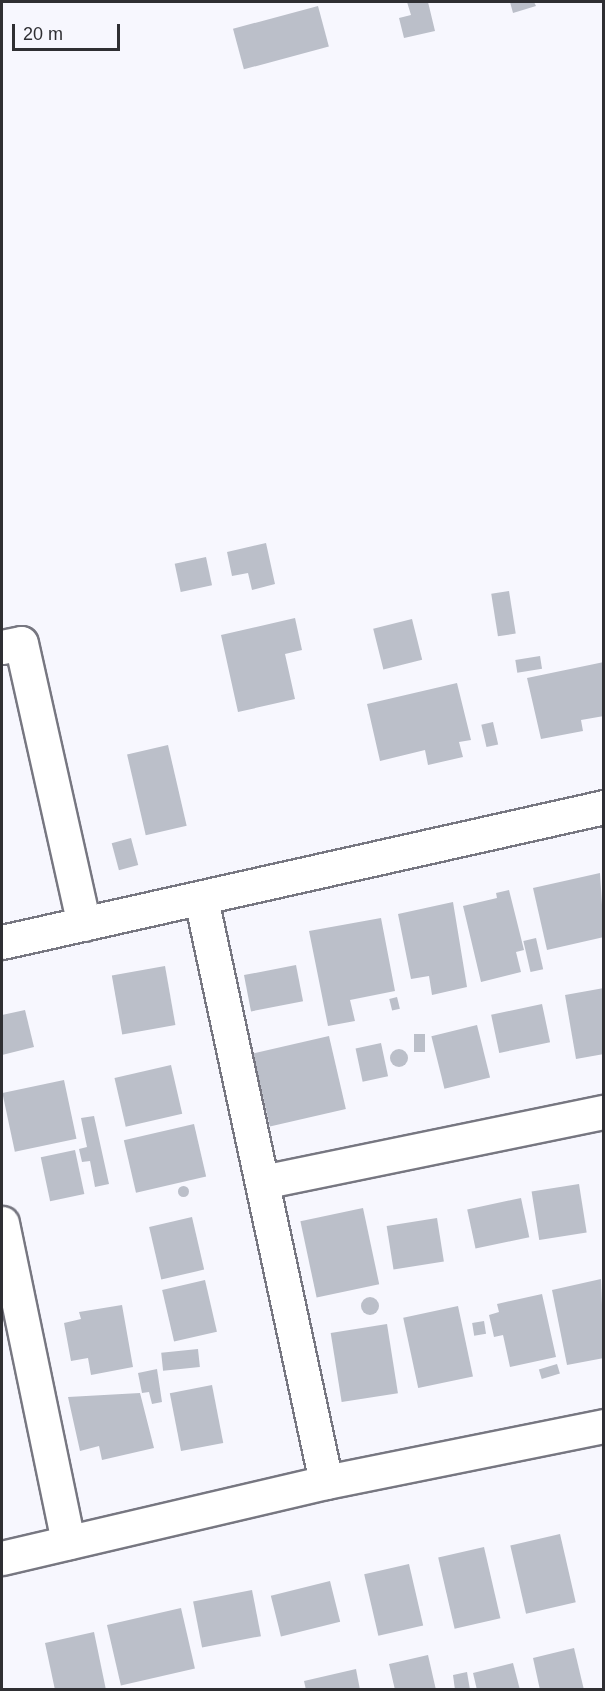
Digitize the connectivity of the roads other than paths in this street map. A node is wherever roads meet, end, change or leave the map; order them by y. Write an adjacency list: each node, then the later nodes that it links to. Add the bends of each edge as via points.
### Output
1 (2, 647): 4 (street, via 21,643)
2 (603, 807): 3 (street)
3 (201, 899): 4 (street); 7 (street)
4 (84, 924): 5 (street)
5 (2, 942)
6 (603, 1112): 7 (street)
7 (262, 1182): 10 (street)
8 (3, 1237): 11 (street)
9 (603, 1430): 10 (street)
10 (326, 1482): 11 (street)
11 (68, 1542): 12 (street)
12 (2, 1558)

